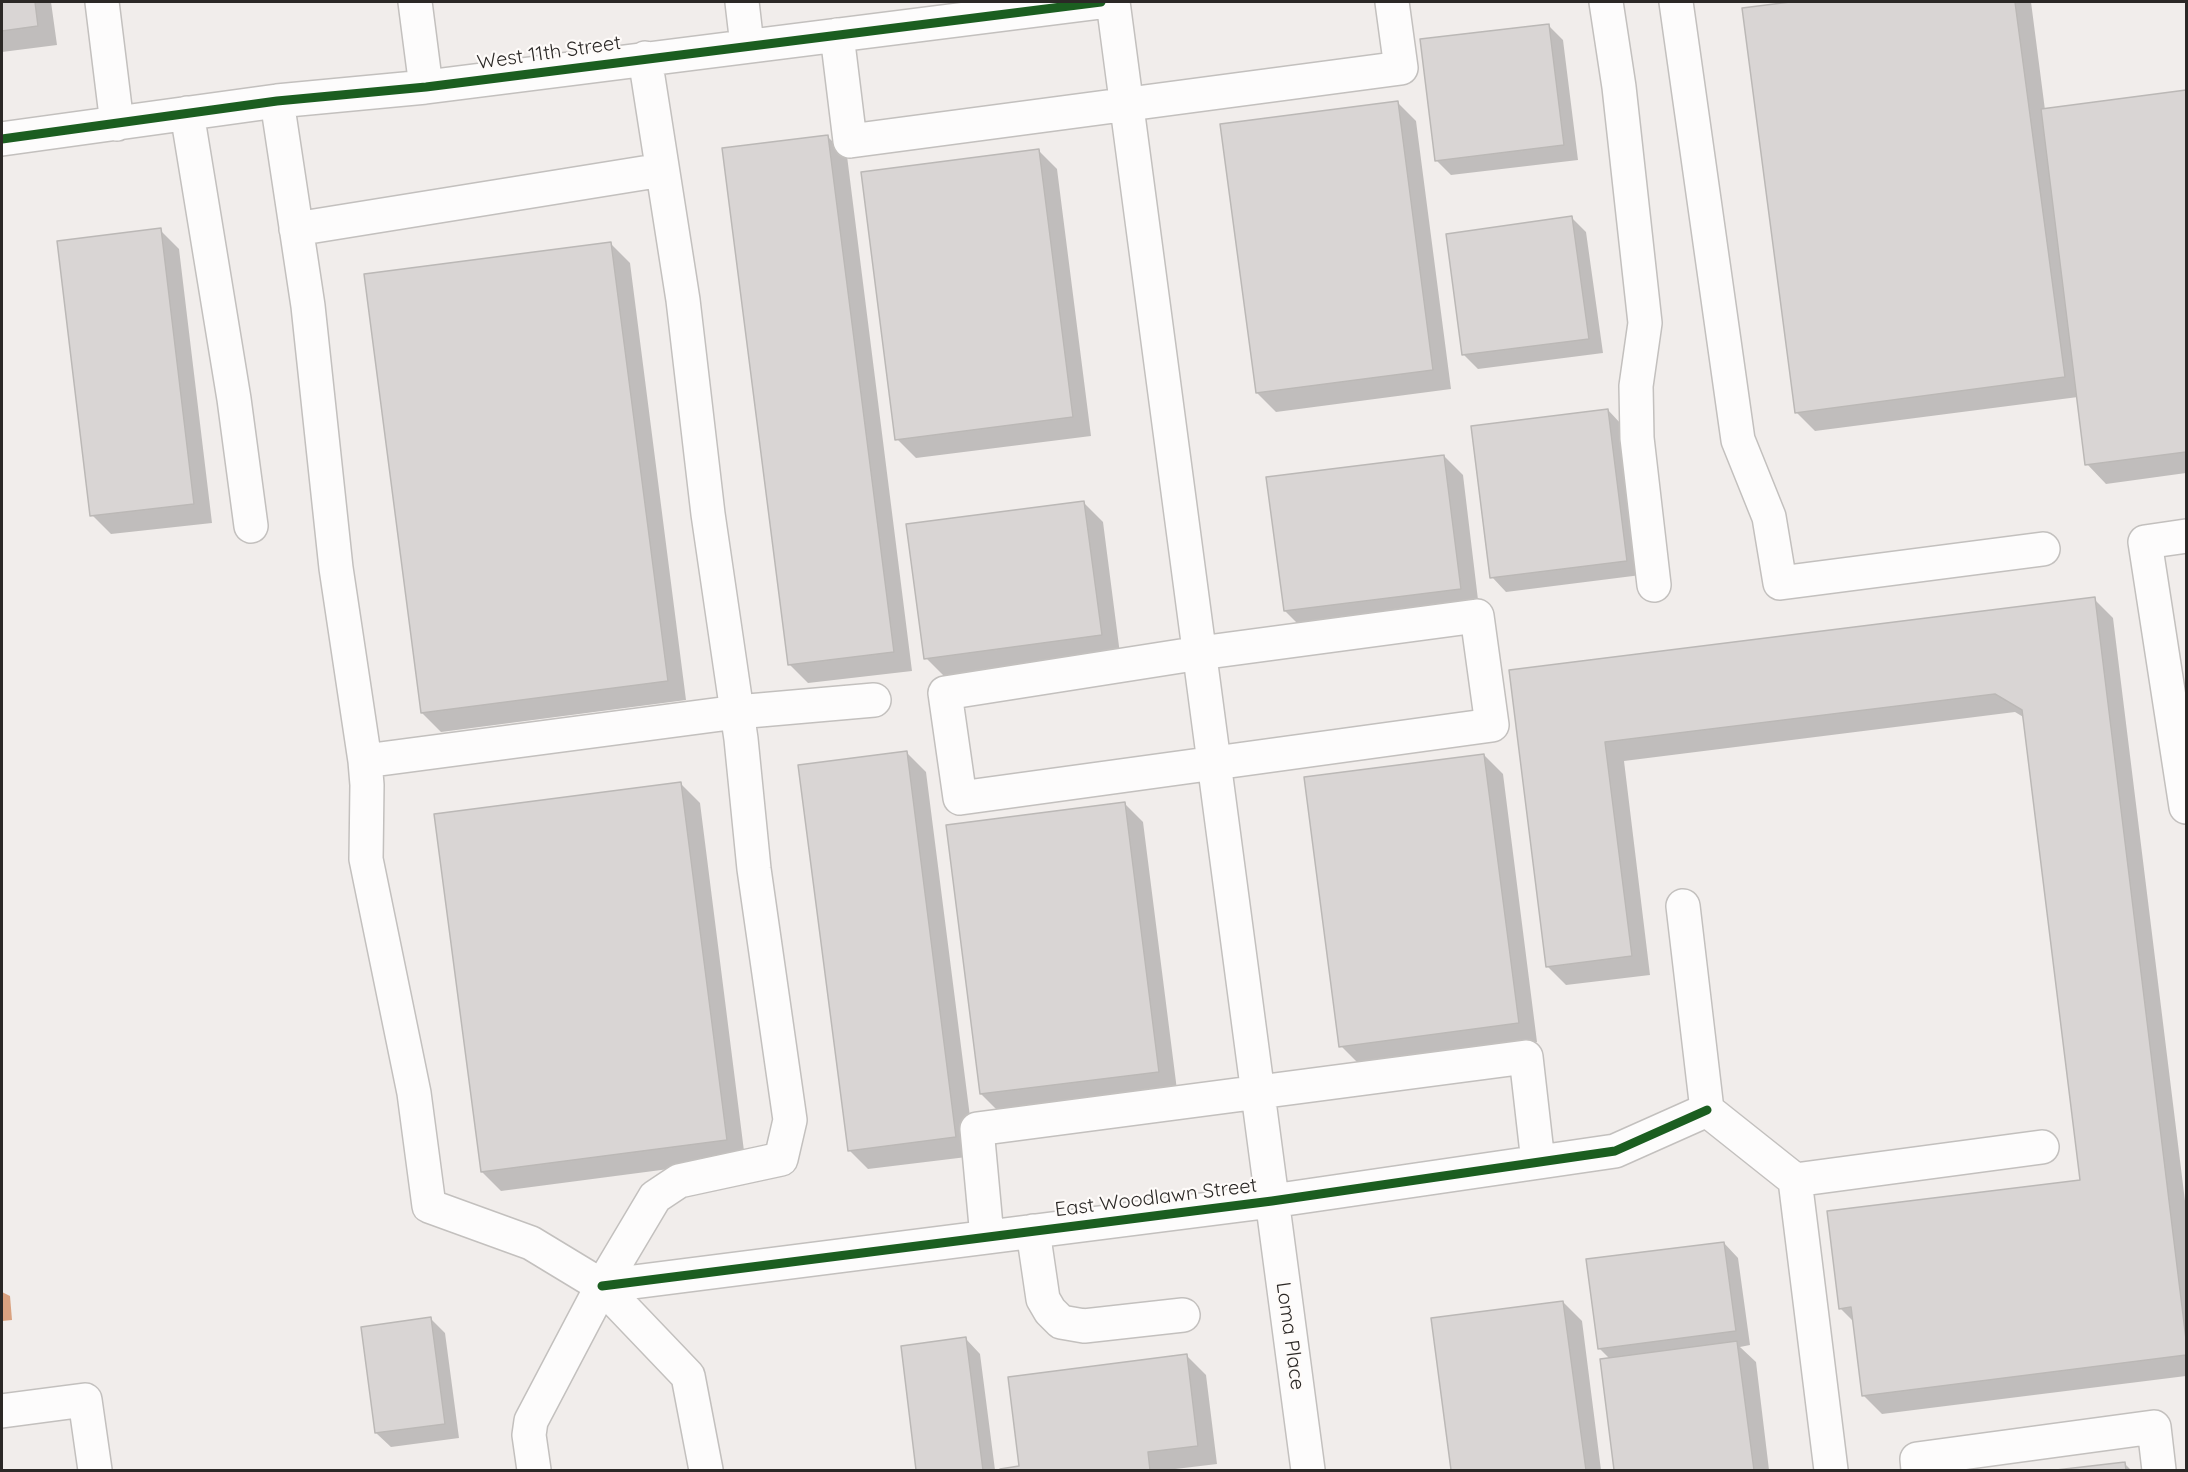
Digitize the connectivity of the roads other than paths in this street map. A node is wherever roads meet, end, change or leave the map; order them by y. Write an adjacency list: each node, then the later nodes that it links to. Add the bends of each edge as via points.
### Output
1 (102, 2): 16 (street)
2 (415, 2): 12 (street)
3 (742, 2): 10 (street)
4 (1101, 2): 9 (street, West 11th Street)
5 (1113, 2): 14 (street, Loma Place)
6 (1392, 2): 14 (street, via 1401,68)
7 (1606, 2): 23 (street, via 1645,323 1636,386 1637,438)
8 (1676, 2): 22 (street, via 1738,440 1769,517 1780,583)
9 (837, 35): 10 (street, West 11th Street); 14 (street, via 850,141)
10 (747, 45): 11 (street, West 11th Street)
11 (645, 58): 12 (street, West 11th Street); 18 (street)
12 (426, 87): 13 (street, West 11th Street)
13 (277, 101): 15 (street, West 11th Street); 19 (street)
14 (1128, 103): 24 (street, Loma Place)
15 (187, 113): 16 (street, West 11th Street); 20 (street)
16 (117, 124): 17 (street, West 11th Street)
17 (2, 139)
18 (662, 170): 19 (street); 26 (street)
19 (296, 229): 27 (street, via 336,568)
20 (251, 525)
21 (2187, 536): 29 (street, via 2145,542)
22 (2043, 549)
23 (1654, 585)
24 (1200, 653): 28 (street, Loma Place); 28 (street, via 945,693 960,798); 28 (street, via 1477,616 1492,725)
25 (874, 700): 26 (street)
26 (737, 712): 27 (street); 39 (street, via 754,869 790,1120 782,1159 679,1181 655,1197)
27 (365, 761): 39 (street, via 366,858 414,1093 429,1206 531,1243)
28 (1215, 762): 31 (street, Loma Place)
29 (2187, 807)
30 (1683, 906): 32 (street)
31 (1258, 1091): 34 (street, via 1526,1057); 36 (street, Loma Place); 38 (street, via 977,1129)
32 (1707, 1110): 34 (street, East Woodlawn Street, via 1615,1151); 35 (street)
33 (2042, 1147): 35 (street)
34 (1538, 1162): 36 (street, East Woodlawn Street)
35 (1795, 1180): 46 (street)
36 (1272, 1201): 37 (street, East Woodlawn Street); 45 (street, Loma Place)
37 (1033, 1232): 38 (street, East Woodlawn Street); 40 (street, via 1043,1299 1061,1322 1084,1326)
38 (987, 1237): 39 (street, East Woodlawn Street)
39 (602, 1286): 43 (street, via 531,1421); 44 (street, via 688,1376)
40 (1183, 1315)
41 (2, 1411): 42 (street, via 85,1400)
42 (95, 1470)
43 (534, 1470)
44 (706, 1470)
45 (1308, 1470)
46 (1831, 1470)
47 (1918, 1470): 48 (street, via 1917,1459 2154,1427)
48 (2159, 1470)

